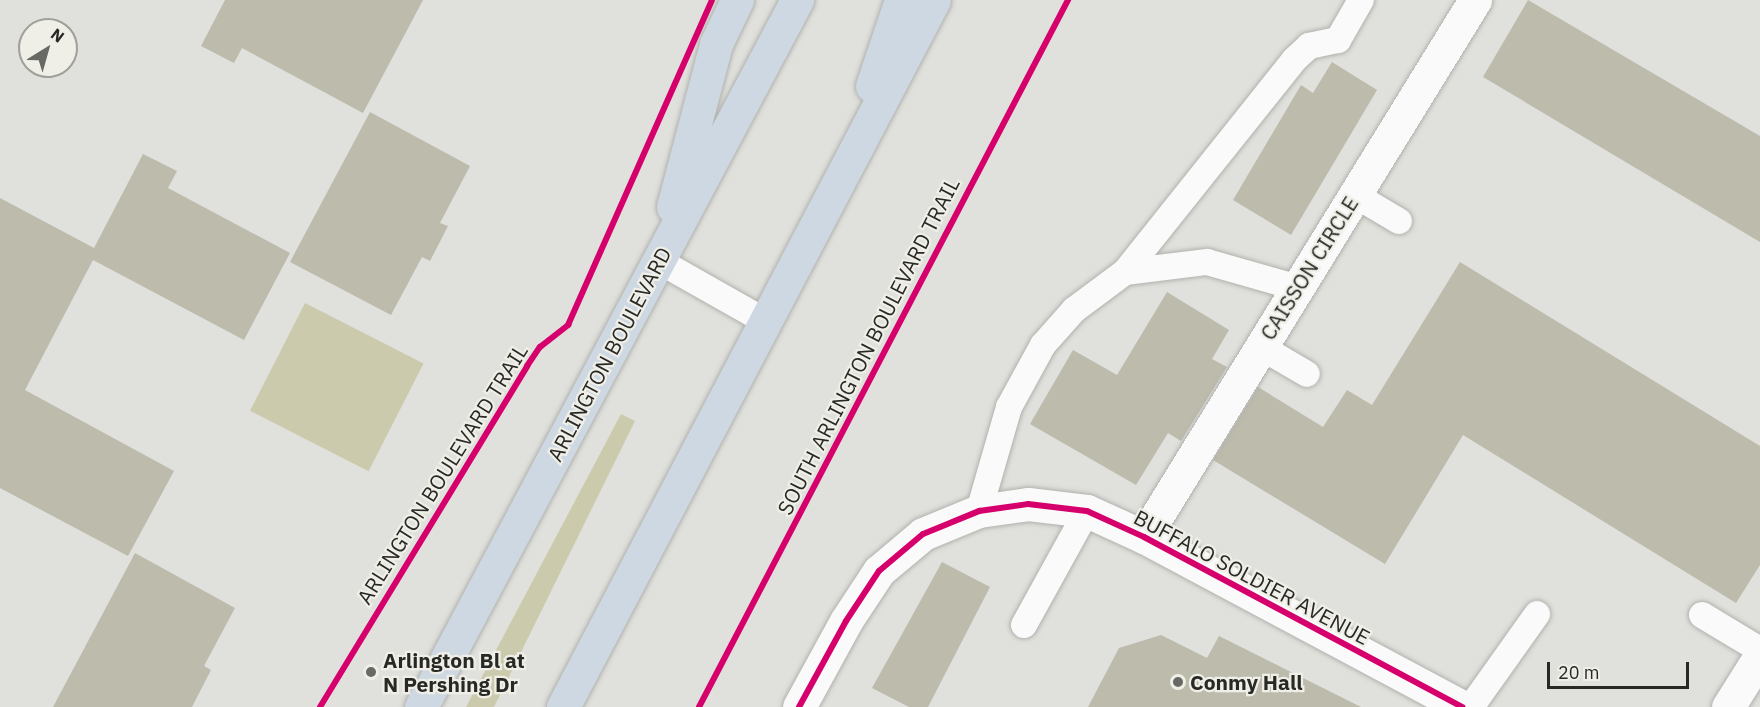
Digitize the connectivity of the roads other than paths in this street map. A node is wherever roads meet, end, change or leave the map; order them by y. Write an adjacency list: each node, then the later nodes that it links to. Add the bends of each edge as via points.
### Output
1 (737, 0): 10 (highway, via 716,44)
2 (797, 0): 10 (highway, ARLINGTON BOULEVARD)
3 (901, 0): 7 (highway)
4 (934, 0): 7 (highway)
5 (1361, 0): 11 (lane, via 1338,40 1309,46 1294,60)
6 (1474, 0): 8 (street, CAISSON CIRCLE)
7 (836, 193): 13 (highway)
8 (1354, 195): 9 (lane); 12 (street, CAISSON CIRCLE)
9 (1399, 221)
10 (659, 261): 13 (lane); 24 (highway, ARLINGTON BOULEVARD)
11 (1125, 272): 12 (lane, via 1207,262); 16 (lane, via 1074,310 1043,345 1009,407)
12 (1298, 288): 14 (street, CAISSON CIRCLE)
13 (767, 322): 25 (highway)
14 (1261, 347): 15 (lane); 18 (street, CAISSON CIRCLE)
15 (1307, 374)
16 (979, 511): 17 (street, BUFFALO SOLDIER AVENUE, via 1028,504); 26 (street, BUFFALO SOLDIER AVENUE, via 923,534 879,572 846,621)
17 (1087, 511): 18 (street, BUFFALO SOLDIER AVENUE); 21 (lane)
18 (1144, 537): 27 (street, BUFFALO SOLDIER AVENUE)
19 (1537, 614): 28 (lane)
20 (1702, 615): 22 (lane)
21 (1024, 625)
22 (1760, 650)
23 (1760, 656): 29 (street)
24 (421, 707)
25 (563, 707)
26 (799, 707)
27 (1462, 707)
28 (1471, 707)
29 (1728, 707)

